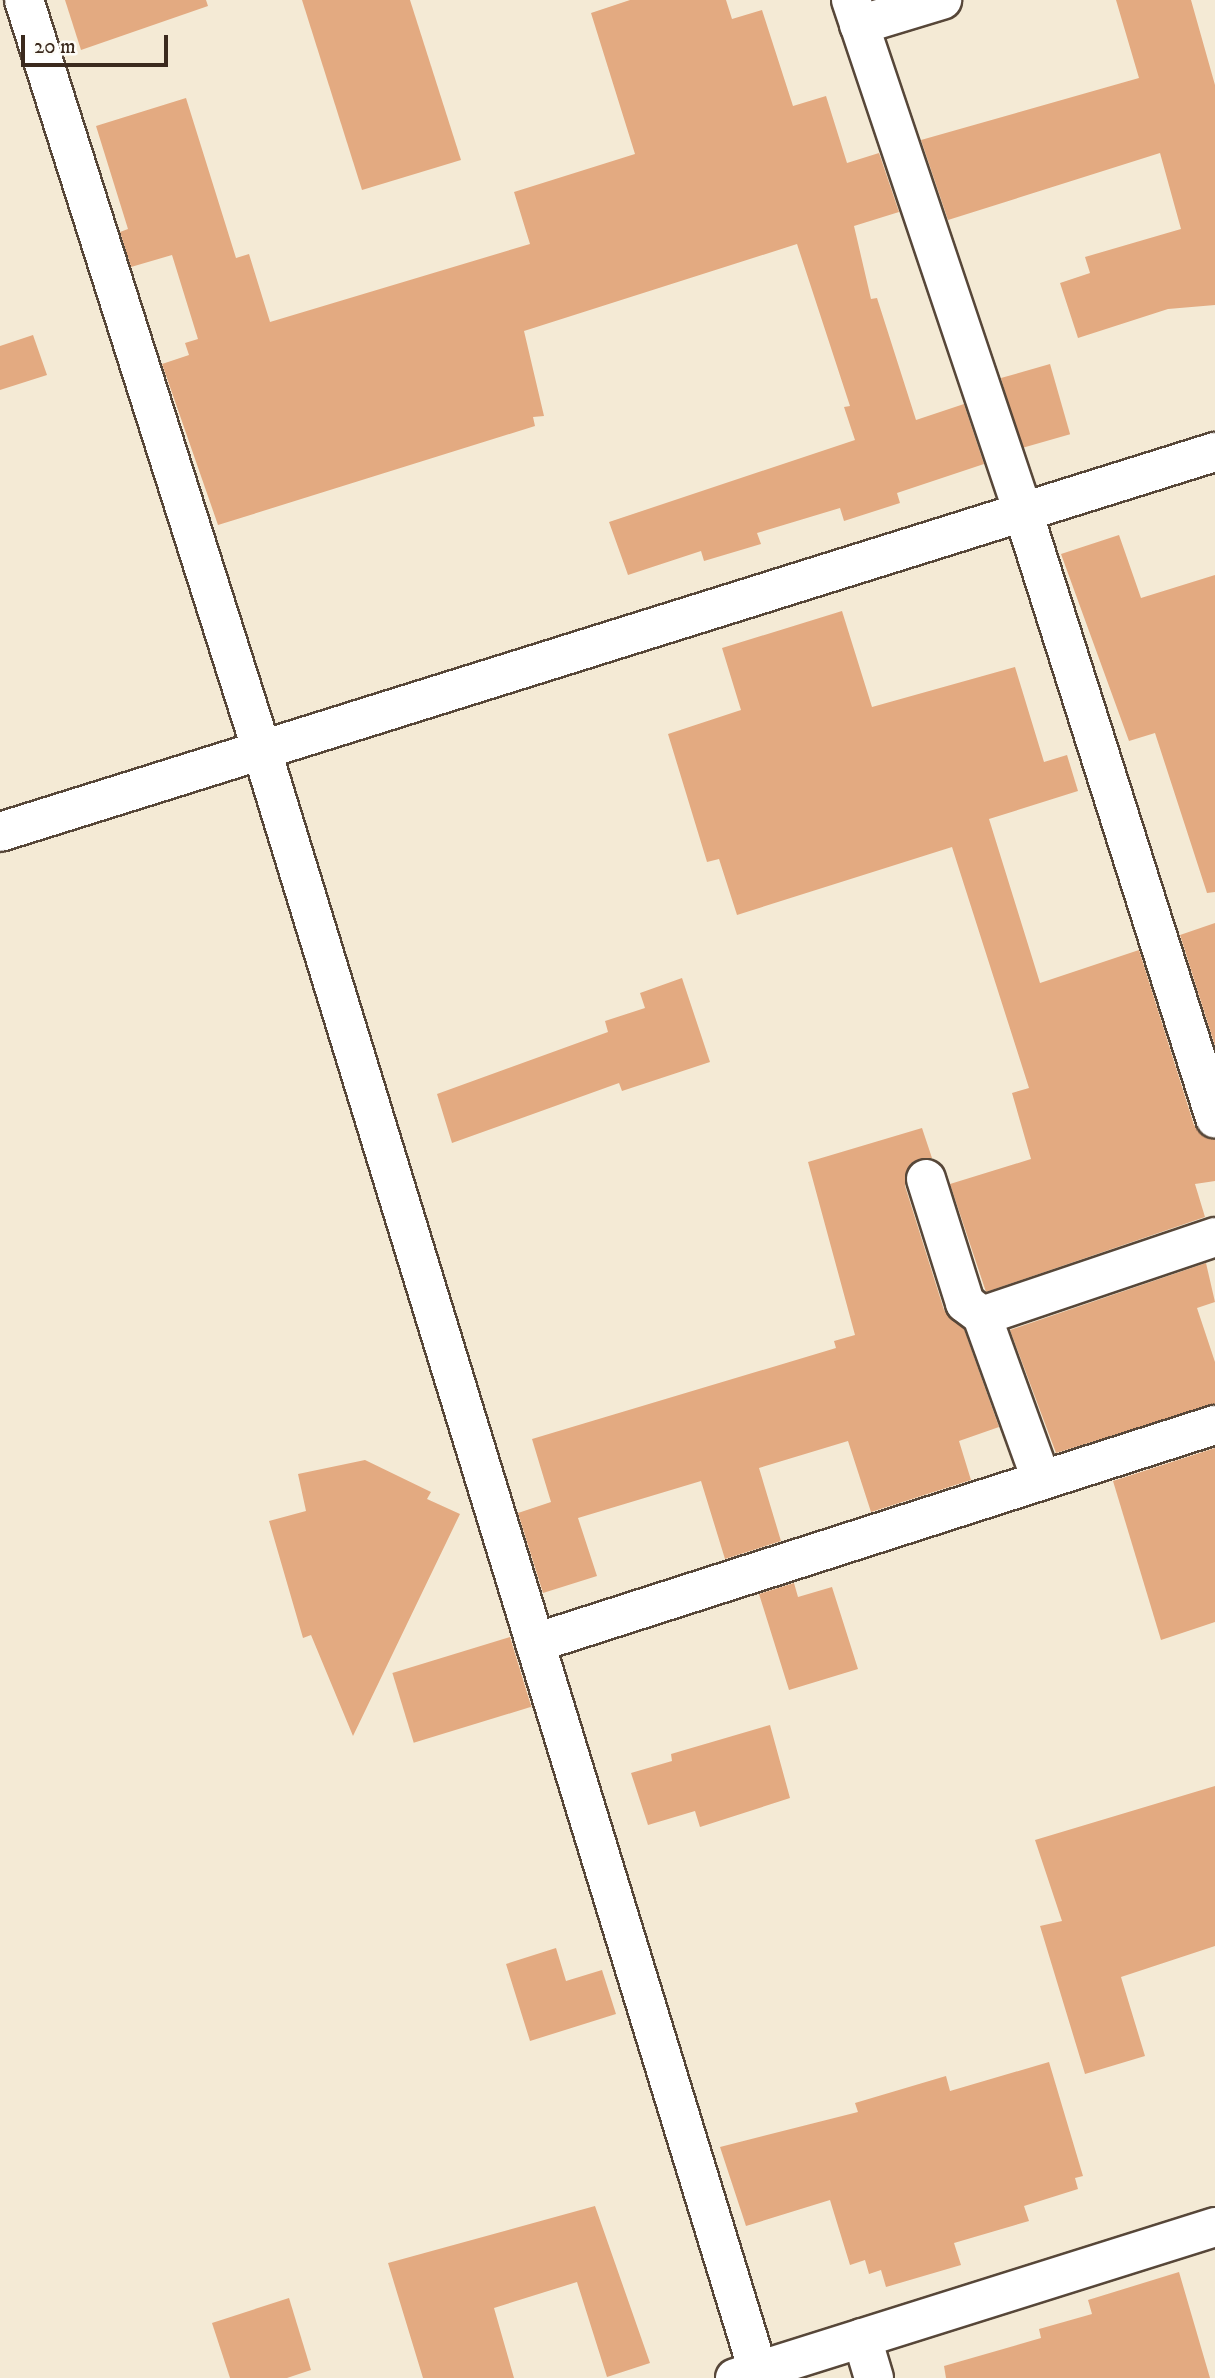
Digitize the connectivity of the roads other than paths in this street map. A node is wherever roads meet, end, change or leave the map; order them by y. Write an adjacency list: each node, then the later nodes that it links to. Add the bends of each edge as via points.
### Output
1 (24, 0): 6 (street)
2 (942, 0): 3 (street)
3 (855, 13): 5 (street)
4 (1215, 452): 5 (street)
5 (1024, 515): 6 (street); 8 (street)
6 (261, 748): 7 (street); 14 (street)
7 (0, 832)
8 (1215, 1118)
9 (926, 1179): 11 (street, via 965,1303)
10 (1215, 1237): 11 (street)
11 (982, 1316): 13 (street)
12 (1215, 1424): 13 (street)
13 (1041, 1479): 14 (street)
14 (535, 1643): 17 (street)
15 (1214, 2229): 16 (street)
16 (862, 2338): 17 (street); 18 (street)
17 (746, 2374)
18 (874, 2378)

